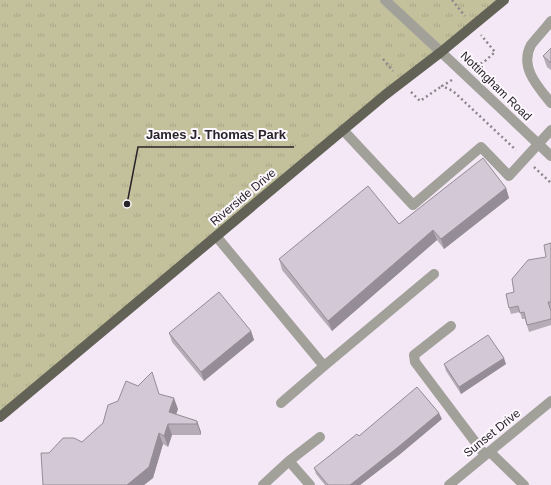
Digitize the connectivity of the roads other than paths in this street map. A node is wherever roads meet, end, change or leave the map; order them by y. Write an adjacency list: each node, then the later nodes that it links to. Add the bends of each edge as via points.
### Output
1 (385, 0): 4 (street, Nottingham Road)
2 (504, 0): 4 (main road, Riverside Drive)
3 (551, 21): 5 (street, via 532,45 527,56 534,83)
4 (441, 52): 6 (main road, Riverside Drive); 8 (street, Nottingham Road)
5 (551, 103)
6 (344, 130): 8 (street, via 413,205 481,147 509,176); 10 (main road, Riverside Drive)
7 (551, 130): 8 (street)
8 (538, 144): 9 (street, Nottingham Road)
9 (551, 156)
10 (216, 236): 13 (street); 16 (main road, Riverside Drive)
11 (434, 274): 13 (street)
12 (451, 326): 18 (street, via 414,355 415,362)
13 (324, 366): 15 (street)
14 (551, 401): 18 (street, Sunset Drive)
15 (281, 403)
16 (0, 417)
17 (320, 437): 19 (street)
18 (488, 453): 22 (street, Sunset Drive); 23 (street)
19 (289, 461): 20 (street); 21 (street)
20 (263, 485)
21 (310, 485)
22 (449, 485)
23 (524, 485)

